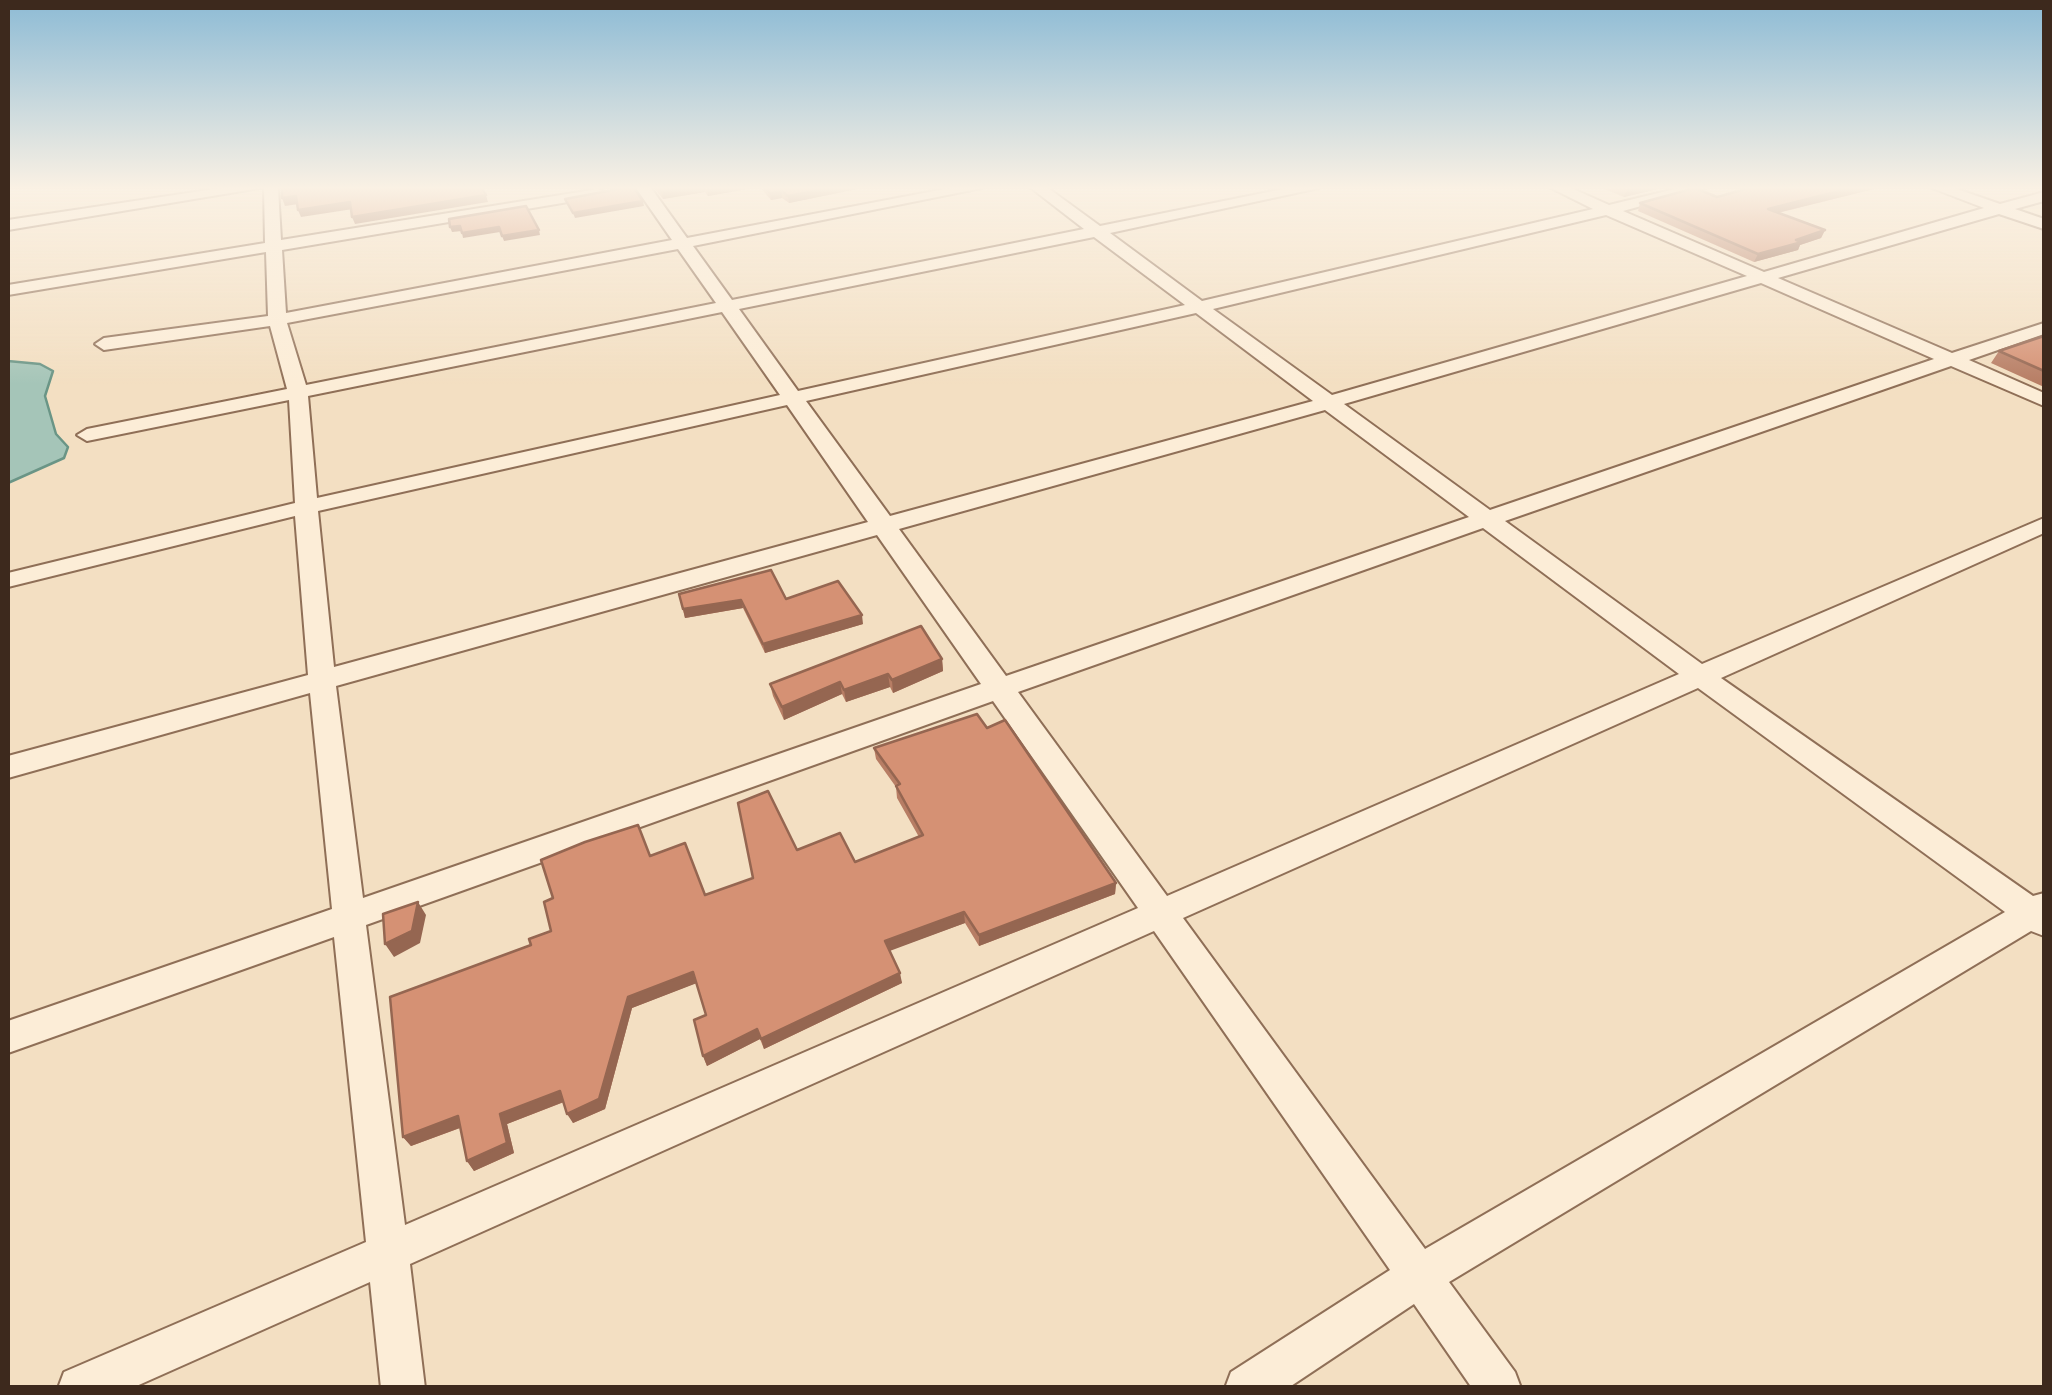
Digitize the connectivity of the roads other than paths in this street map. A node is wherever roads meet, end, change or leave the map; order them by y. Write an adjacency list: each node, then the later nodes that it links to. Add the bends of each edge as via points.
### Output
1 (236, 253): 11 (street)
2 (274, 253): 14 (street)
3 (630, 253): 14 (street)
4 (690, 253): 13 (street)
5 (999, 253): 13 (street)
6 (1125, 253): 12 (street)
7 (1426, 253): 12 (street)
8 (1706, 253): 10 (street)
9 (1846, 253): 10 (street)
10 (1762, 278): 17 (street); 21 (street)
11 (8, 290)
12 (1198, 307): 19 (street); 21 (street)
13 (728, 308): 18 (street); 19 (street)
14 (277, 320): 16 (street); 18 (street)
15 (2044, 328): 17 (street)
16 (104, 344)
17 (1950, 359): 20 (street); 24 (street)
18 (298, 391): 22 (street); 23 (street)
19 (793, 397): 23 (street); 25 (street)
20 (2044, 400)
21 (1330, 402): 24 (street); 25 (street)
22 (88, 435)
23 (306, 507): 27 (street); 29 (street)
24 (1488, 519): 28 (street); 30 (street)
25 (884, 525): 29 (street); 30 (street)
26 (2044, 526): 28 (street)
27 (8, 580)
28 (1702, 678): 32 (street); 34 (street)
29 (323, 680): 31 (street); 33 (street)
30 (1000, 687): 33 (street); 34 (street)
31 (8, 767)
32 (2041, 914): 37 (street)
33 (351, 915): 35 (street); 36 (street)
34 (1162, 915): 36 (street); 37 (street)
35 (8, 1037)
36 (388, 1253): 38 (street); 39 (street)
37 (1419, 1276): 40 (street); 41 (street)
38 (80, 1388)
39 (404, 1388)
40 (1247, 1388)
41 (1499, 1388)

